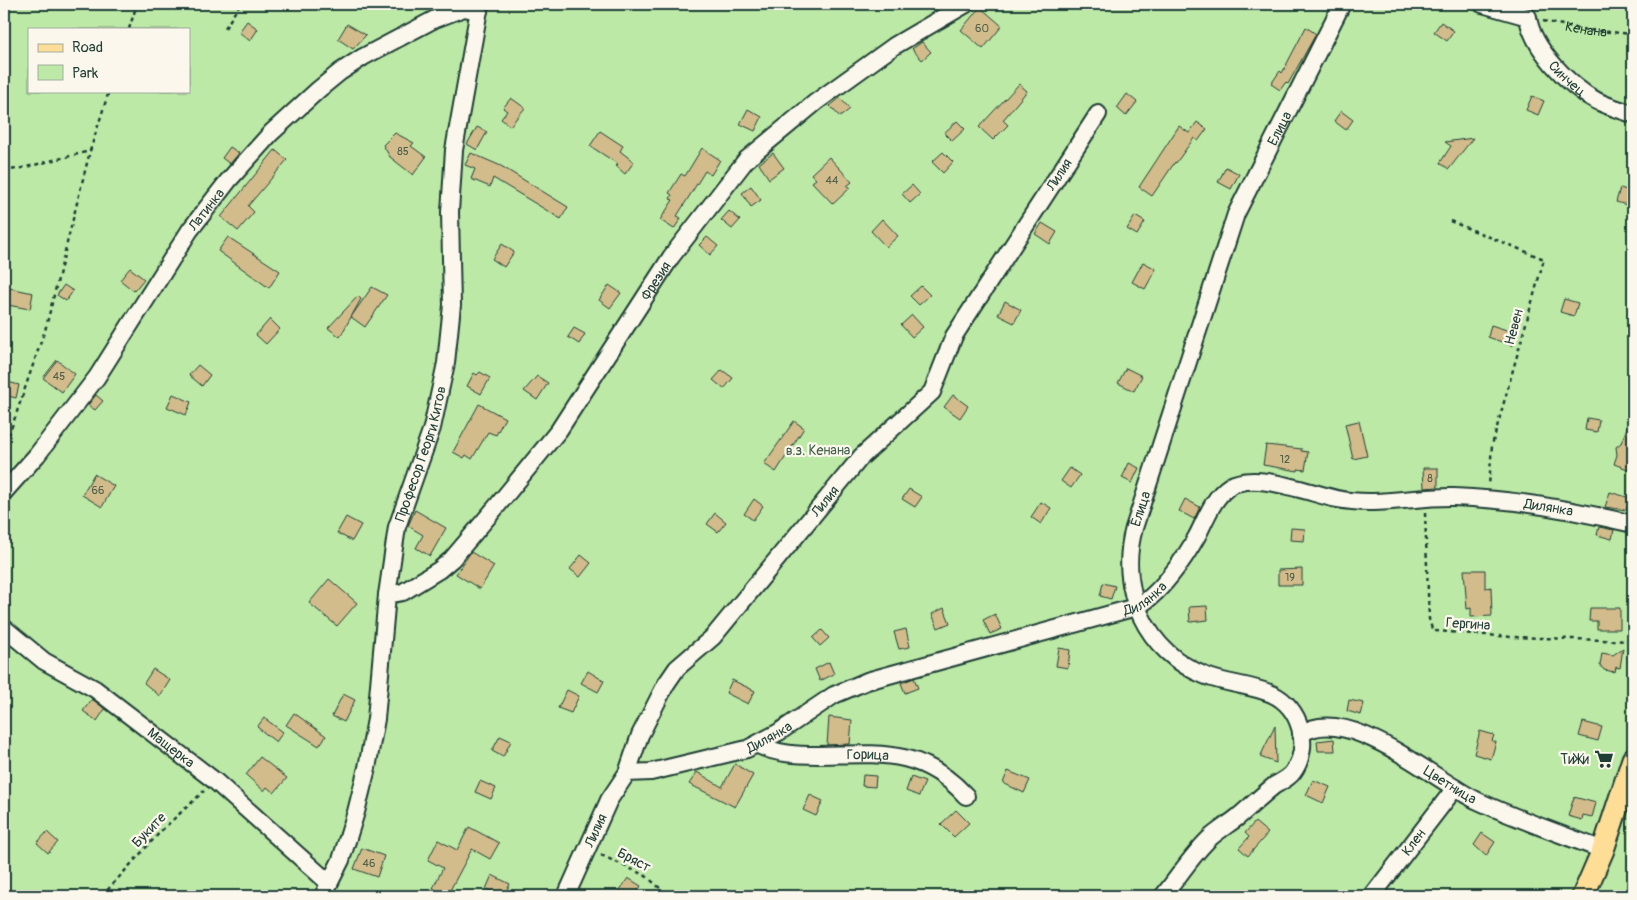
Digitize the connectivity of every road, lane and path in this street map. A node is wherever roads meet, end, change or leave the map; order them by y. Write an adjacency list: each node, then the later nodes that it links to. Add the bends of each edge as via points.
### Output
1 (138, 4): 8 (path)
2 (240, 4): 9 (path)
3 (966, 4): 22 (street, Фрезия, via 894,46 816,102 746,160 671,257 559,430 497,506 439,570 403,592)
4 (1342, 4): 23 (street, Елица, via 1232,226 1130,540 1129,576)
5 (1482, 4): 7 (street)
6 (479, 7): 18 (street, Латинка, via 450,13 363,57 318,90 271,133 190,230 97,377); 22 (street, Професор Георги Китов, via 454,150 450,212 452,305 446,363 432,428 397,527)
7 (1528, 17): 10 (path, Кенана, via 1587,30); 13 (street, Синчец, via 1536,44 1576,86 1596,100)
8 (129, 28)
9 (225, 28)
10 (1633, 34)
11 (109, 92): 14 (path)
12 (1098, 114): 29 (street, Лилия, via 954,336 932,392 861,457 713,637 677,668 644,726)
13 (1633, 114)
14 (90, 151): 15 (path); 17 (path, via 46,327)
15 (4, 171)
16 (1450, 221): 20 (path, Невен, via 1544,258 1492,445)
17 (4, 442)
18 (4, 492)
19 (1424, 498): 20 (street, Дилянка); 23 (street, Дилянка, via 1378,503 1350,501 1263,482 1242,482 1219,496 1186,554 1150,598); 25 (path, Гергина, via 1429,620 1434,630)
20 (1488, 500): 21 (street, Дилянка, via 1564,508)
21 (1633, 524)
22 (386, 595): 35 (street, Професор Георги Китов, via 376,720 367,768 341,860)
23 (1136, 607): 26 (street, Елица, via 1150,633 1176,660 1208,677 1274,695 1293,712); 27 (street, Дилянка, via 867,681 834,695)
24 (4, 628): 30 (street, Мащерка, via 44,661 95,689)
25 (1633, 641)
26 (1301, 734): 31 (street, Цветница, via 1307,730 1330,728 1365,734); 39 (street, Елица, via 1301,752 1294,772 1209,839)
27 (758, 745): 29 (street, Дилянка, via 651,772); 32 (street, Горица, via 792,754 900,755 936,770)
28 (1633, 759): 34 (main road)
29 (627, 773): 33 (street, Лилия, via 609,800)
30 (215, 782): 35 (street, Мащерка); 36 (path, Буките, via 162,830)
31 (1455, 788): 34 (street, Цветница, via 1490,806); 40 (street, Клен)
32 (966, 796)
33 (586, 849): 37 (street, Лилия); 38 (path, Бряст, via 632,868)
34 (1602, 850): 41 (main road)
35 (326, 890)
36 (102, 896)
37 (566, 896)
38 (669, 896)
39 (1163, 896)
40 (1372, 896)
41 (1583, 896)

